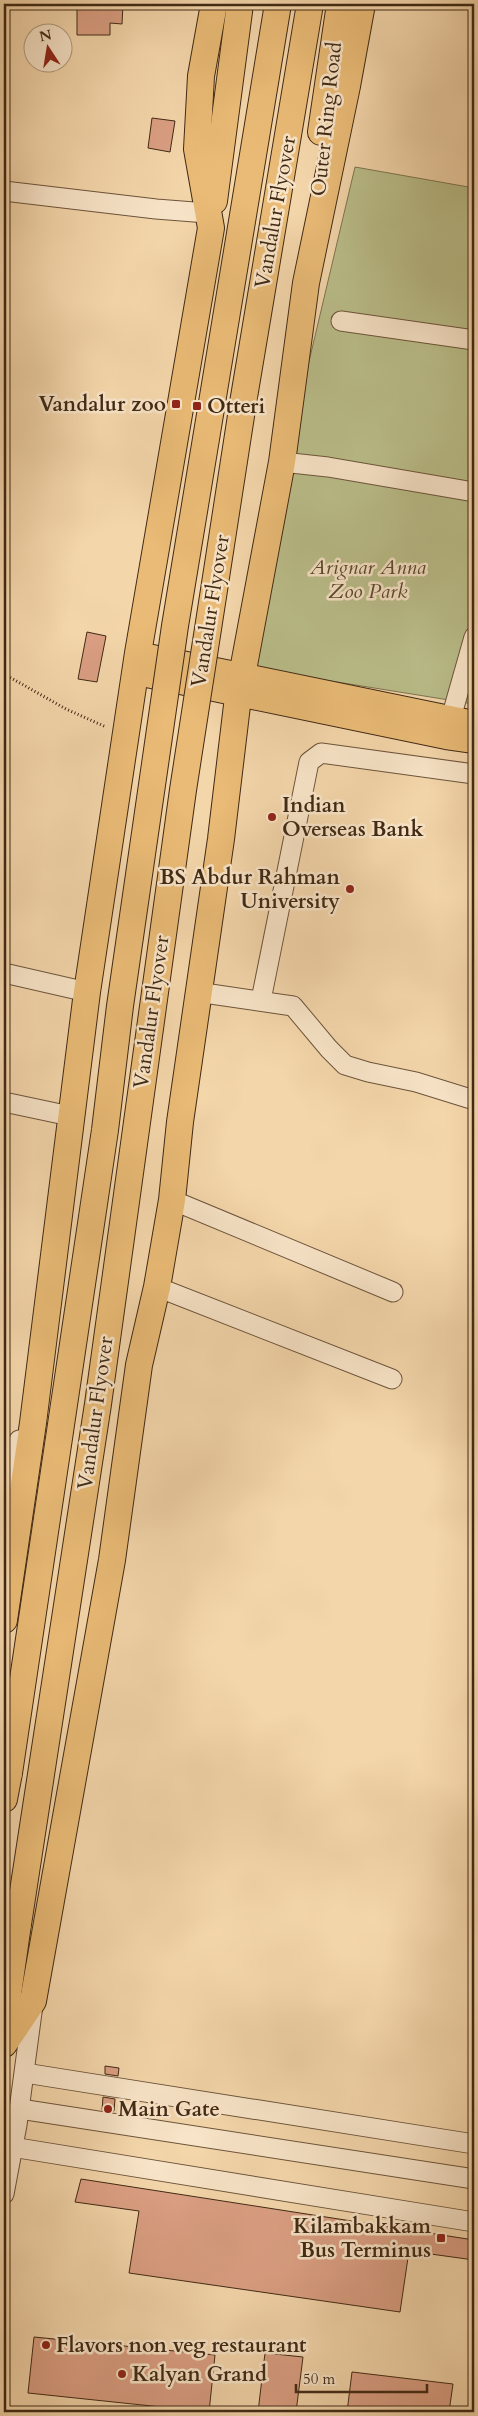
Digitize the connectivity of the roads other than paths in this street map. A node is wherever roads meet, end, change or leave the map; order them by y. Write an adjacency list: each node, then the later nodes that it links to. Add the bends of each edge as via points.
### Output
1 (214, 4): 8 (highway, via 201,76 197,149)
2 (240, 4): 8 (highway)
3 (278, 4): 36 (highway, Vandalur Flyover, bridge, via 176,626 105,1130)
4 (310, 4): 38 (highway, Vandalur Flyover, bridge, via 186,770 98,1404)
5 (340, 4): 9 (highway, Outer Ring Road, via 320,138)
6 (362, 4): 9 (highway)
7 (4, 191): 8 (street, via 156,209)
8 (209, 220): 15 (highway)
9 (315, 235): 12 (highway)
10 (341, 322): 11 (street)
11 (474, 340)
12 (282, 462): 13 (street); 16 (highway)
13 (474, 492)
14 (474, 637): 17 (street)
15 (138, 664): 16 (main road); 22 (highway)
16 (240, 686): 17 (main road); 19 (main road, via 446,738); 23 (highway)
17 (452, 718): 18 (main road)
18 (474, 722)
19 (474, 742)
20 (474, 774): 24 (street, via 321,753 308,762)
21 (4, 973): 22 (street)
22 (87, 992): 27 (highway)
23 (197, 992): 24 (street); 28 (highway)
24 (261, 1000): 25 (street, via 293,1006 345,1065)
25 (474, 1100)
26 (4, 1102): 27 (street)
27 (70, 1116): 31 (highway)
28 (172, 1200): 29 (highway); 30 (street)
29 (157, 1286): 32 (street); 37 (highway, via 139,1365 112,1560)
30 (393, 1292)
31 (39, 1370): 33 (street); 35 (highway)
32 (392, 1380)
33 (9, 1462): 34 (street)
34 (4, 1518)
35 (4, 1620)
36 (4, 1798)
37 (33, 2001): 39 (highway); 40 (street)
38 (4, 2022)
39 (4, 2044)
40 (25, 2073): 41 (street); 42 (street)
41 (20, 2109): 43 (street); 44 (street)
42 (474, 2144)
43 (12, 2147): 45 (street); 46 (street)
44 (474, 2179)
45 (4, 2194)
46 (474, 2222)

